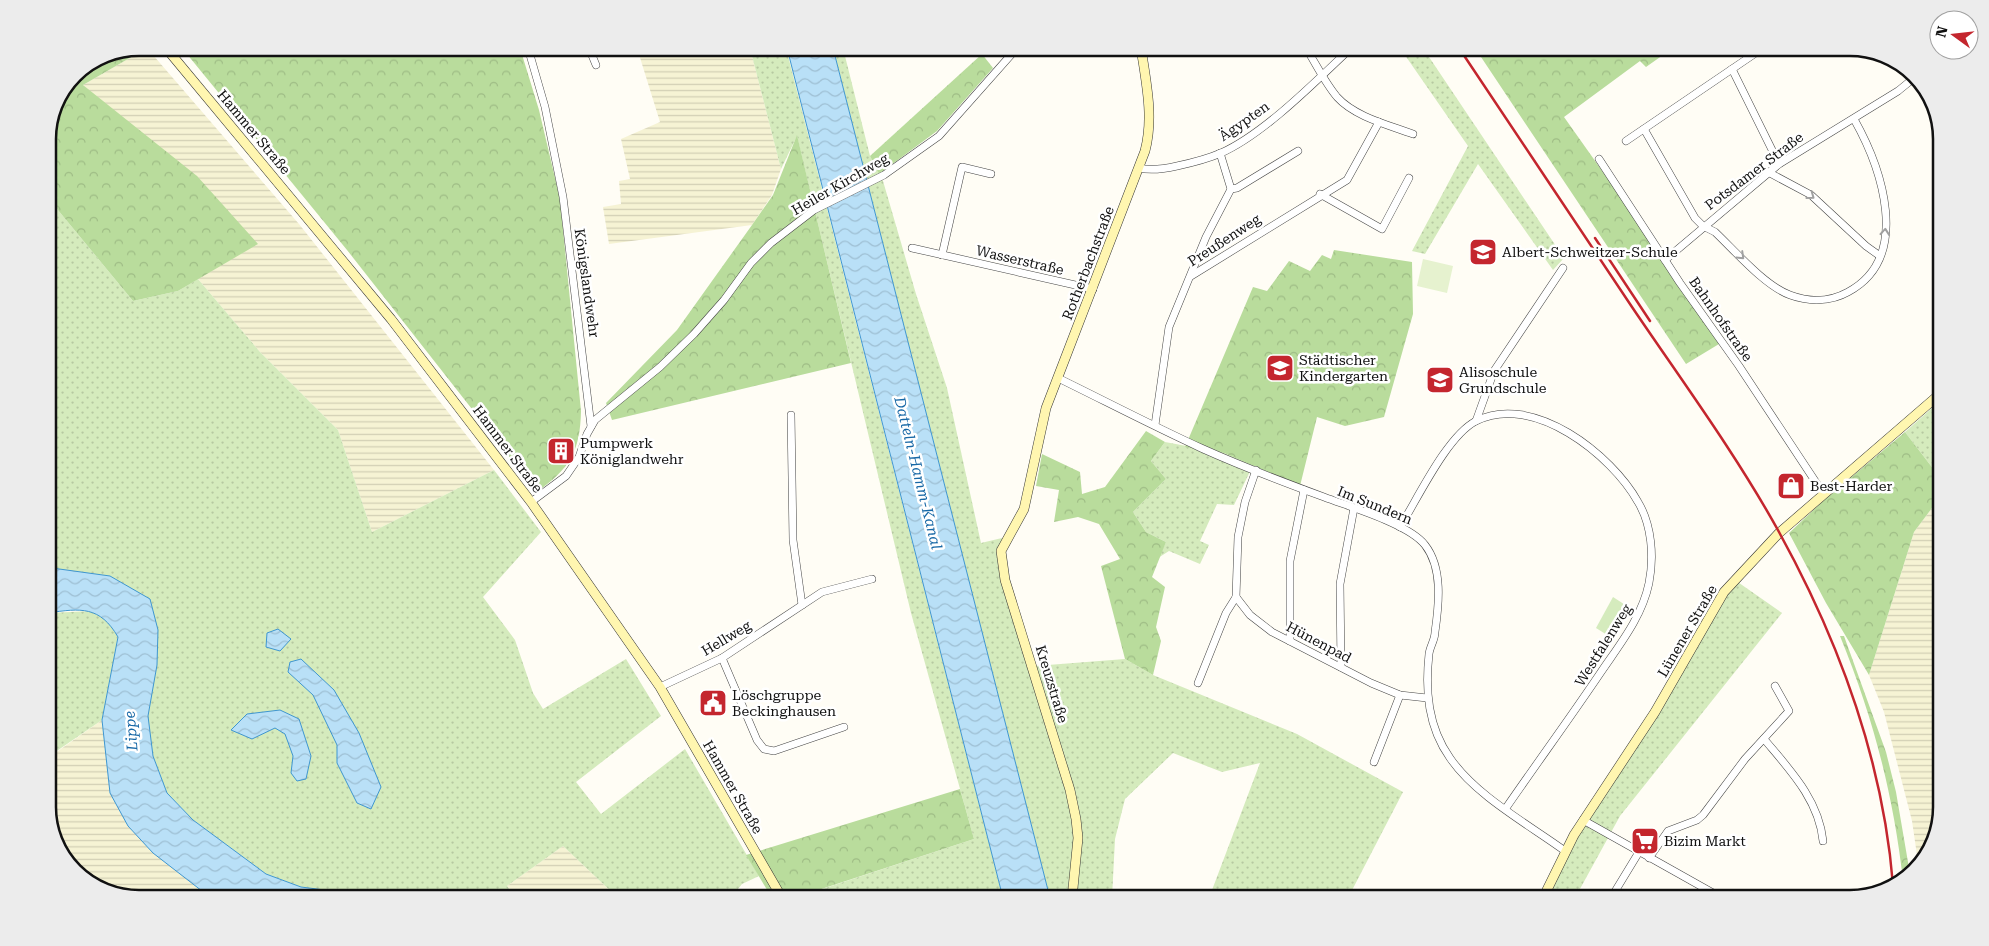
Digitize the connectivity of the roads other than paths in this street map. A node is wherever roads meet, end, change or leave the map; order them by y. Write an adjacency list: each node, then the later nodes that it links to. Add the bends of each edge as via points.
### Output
1 (173, 56): 46 (main road, Hammer Straße, via 391,319)
2 (530, 56): 41 (street, Königslandwehr, via 545,107 562,197)
3 (592, 56): 9 (street)
4 (1010, 56): 41 (street, Heiler Kirchweg, via 939,136 884,175 814,210 771,243 750,263 694,334)
5 (1141, 56): 22 (main road, Rotherbachstraße, via 1150,125)
6 (1311, 56): 11 (street)
7 (1342, 56): 11 (street, Ägypten)
8 (1752, 56): 10 (street)
9 (596, 65)
10 (1732, 70): 15 (street); 21 (street)
11 (1323, 75): 14 (street, via 1345,105); 19 (street, Ägypten, via 1258,130)
12 (1909, 82): 13 (street, Potsdamer Straße)
13 (1854, 118): 21 (street, Potsdamer Straße); 31 (street, one-way to 13, via 1886,227 1884,193 1872,154)
14 (1379, 122): 16 (street); 27 (street, Preußenweg, via 1347,180)
15 (1644, 129): 17 (street); 28 (street, via 1695,218)
16 (1414, 134)
17 (1626, 141)
18 (1298, 151): 26 (street)
19 (1220, 153): 22 (street, Ägypten, via 1169,168); 26 (street)
20 (1599, 158): 32 (street, Bahnhofstraße)
21 (1779, 164): 23 (street, Potsdamer Straße)
22 (1139, 168): 35 (main road, Rotherbachstraße)
23 (1768, 172): 28 (street, Potsdamer Straße); 31 (street, one-way to 31, via 1811,196)
24 (991, 174): 30 (street, via 962,168)
25 (1409, 178): 27 (street, via 1382,229)
26 (1231, 189): 34 (street, via 1206,237)
27 (1320, 194): 34 (street, Preußenweg)
28 (1703, 226): 31 (street, one-way to 31, via 1714,232 1775,288 1802,299 1829,299 1855,288 1866,278); 32 (street, Potsdamer Straße)
29 (912, 248): 30 (street, Wasserstraße)
30 (942, 255): 35 (street, Wasserstraße)
31 (1880, 256)
32 (1665, 260): 45 (street, Bahnhofstraße)
33 (1563, 268): 39 (street, via 1494,371)
34 (1191, 276): 40 (street, Preußenweg, via 1166,336)
35 (1093, 289): 36 (main road, Rotherbachstraße)
36 (1058, 378): 40 (street, Im Sundern); 43 (main road, Rotherbachstraße, via 1041,423)
37 (1933, 400): 45 (main road, Lünener Straße)
38 (791, 415): 51 (street, via 793,540)
39 (1476, 420): 48 (street, Westfalenweg, via 1449,446); 63 (street, Westfalenweg, via 1507,413 1531,415 1595,450 1639,503 1650,541 1649,582 1634,622)
40 (1155, 425): 42 (street, Im Sundern)
41 (591, 426): 46 (street, Königslandwehr, via 579,457 566,476)
42 (1256, 470): 44 (street, Im Sundern); 50 (street, via 1238,538)
43 (1029, 484): 70 (main road, Kreuzstraße, via 1022,516 1004,544 1001,560 1076,819 1078,838)
44 (1304, 490): 47 (street, Im Sundern); 52 (street, via 1290,561)
45 (1823, 493): 64 (main road, Lünener Straße, via 1766,546 1724,592 1655,712)
46 (531, 502): 57 (main road, Hammer Straße)
47 (1354, 508): 48 (street, Im Sundern); 54 (street, via 1340,584)
48 (1400, 527): 59 (street, Im Sundern, via 1419,538 1430,552 1436,568 1435,632 1429,656)
49 (872, 579): 51 (street, Hellweg, via 822,592)
50 (1236, 597): 52 (street, Hünenpad, via 1250,615); 55 (street, via 1226,613)
51 (802, 605): 53 (street, Hellweg)
52 (1290, 641): 54 (street, Hünenpad)
53 (722, 658): 57 (street, Hellweg); 60 (street, via 764,749 774,751)
54 (1341, 667): 58 (street, Hünenpad)
55 (1198, 683)
56 (1775, 686): 61 (street, via 1789,711)
57 (660, 687): 69 (main road, Hammer Straße)
58 (1400, 694): 59 (street, Hünenpad); 62 (street)
59 (1428, 698): 63 (street, Im Sundern, via 1431,720 1449,758 1468,779)
60 (844, 727)
61 (1764, 739): 65 (street, via 1814,805 1821,822); 68 (street, via 1703,815 1668,831)
62 (1374, 762)
63 (1506, 808): 66 (street, Im Sundern)
64 (1583, 820): 66 (main road, Lünener Straße); 67 (street)
65 (1823, 841)
66 (1564, 851): 71 (main road, Lünener Straße)
67 (1639, 852): 68 (street); 72 (street)
68 (1649, 858): 73 (street)
69 (777, 890)
70 (1073, 890)
71 (1546, 890)
72 (1617, 890)
73 (1707, 890)

